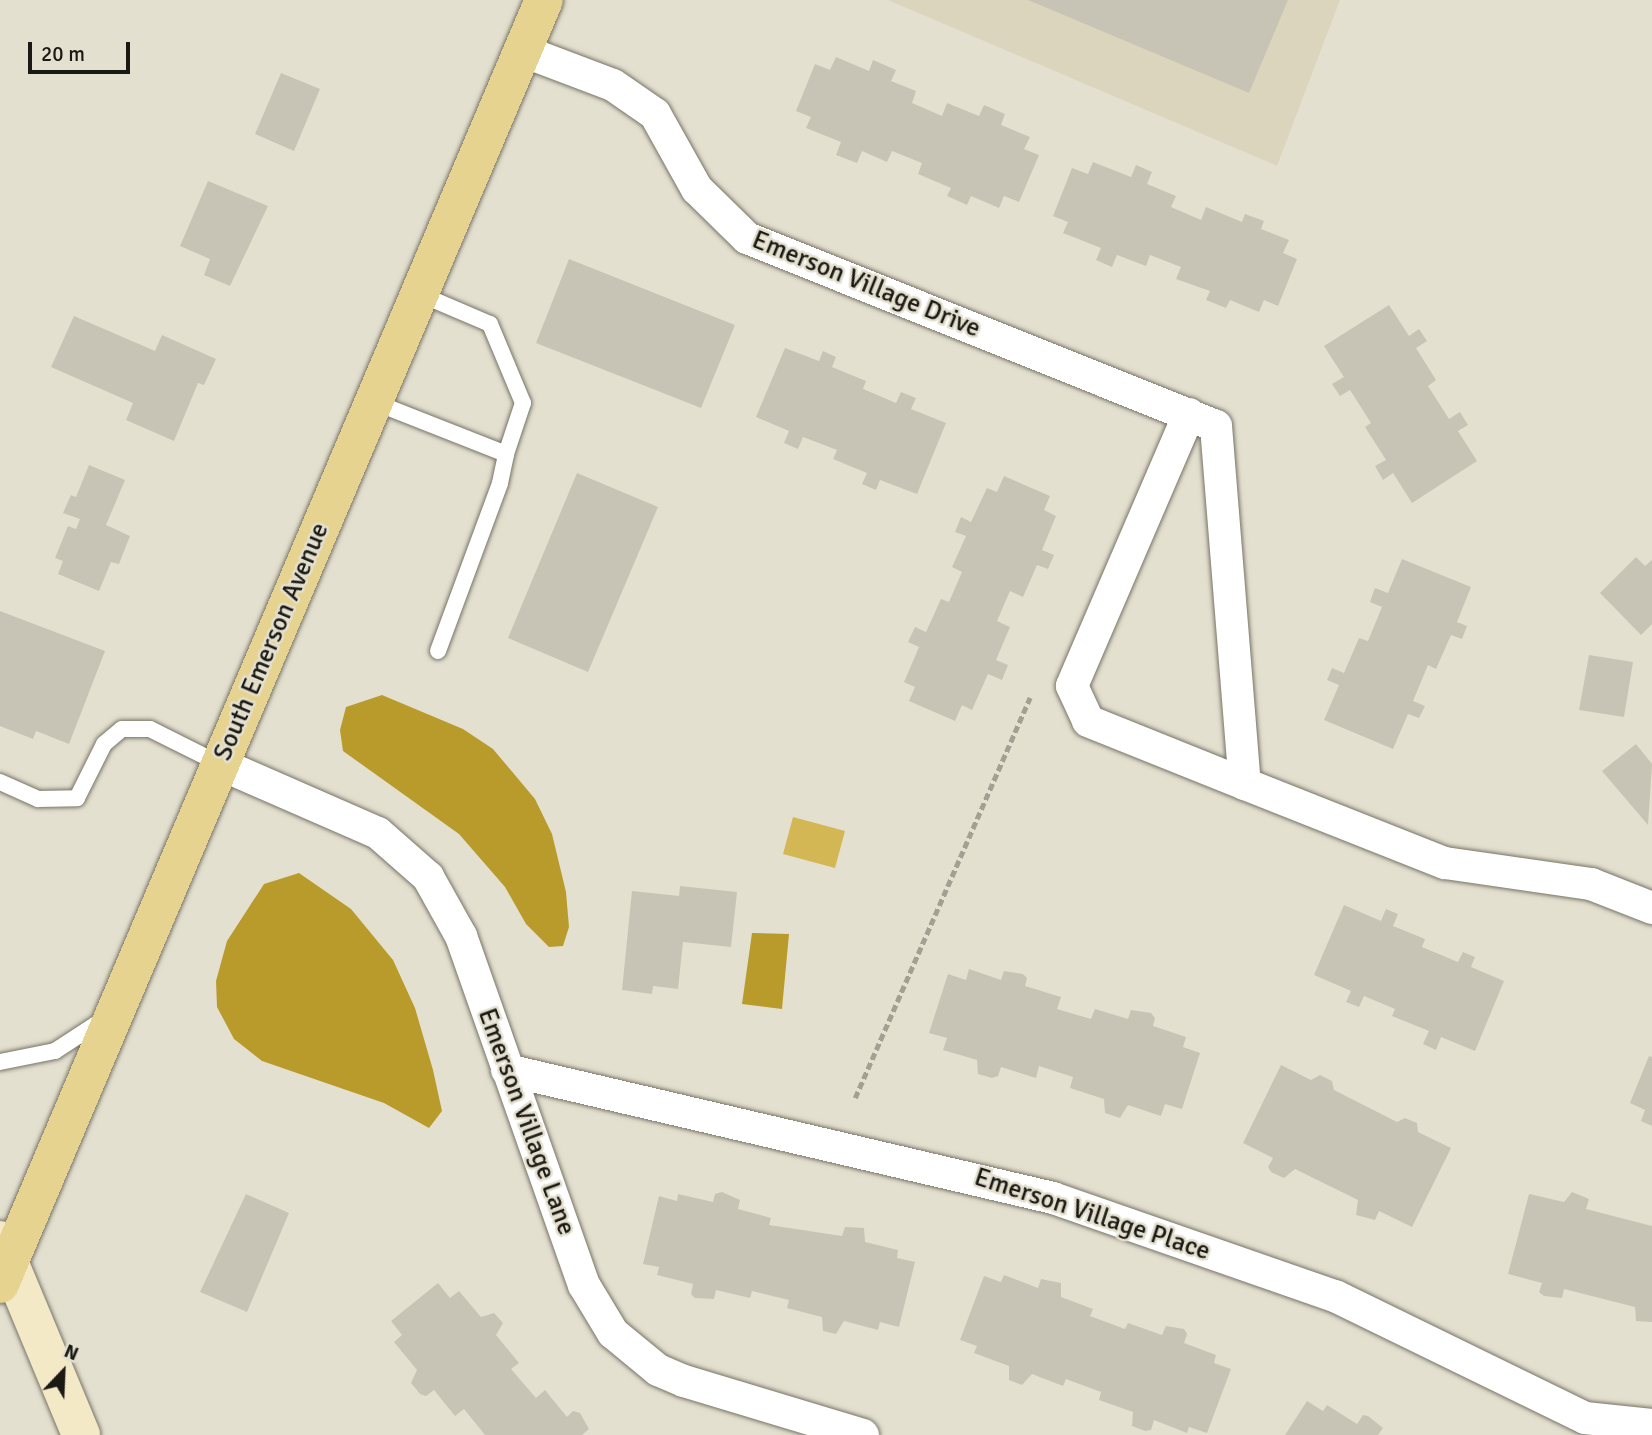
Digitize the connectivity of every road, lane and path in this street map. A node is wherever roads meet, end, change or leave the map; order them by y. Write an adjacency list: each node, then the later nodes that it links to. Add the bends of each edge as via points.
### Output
1 (544, 0): 2 (main road, South Emerson Avenue)
2 (523, 51): 3 (main road, South Emerson Avenue); 5 (street, Emerson Village Drive, via 613,85 655,114 697,189 747,238)
3 (419, 294): 4 (main road, South Emerson Avenue); 6 (lane, via 489,324 523,403)
4 (374, 402): 6 (lane); 9 (main road, South Emerson Avenue)
5 (1189, 414): 11 (street, Emerson Village Drive, via 1216,426); 11 (street, via 1072,686 1088,721)
6 (506, 454): 7 (lane, via 500,483)
7 (438, 651)
8 (1030, 698): 16 (path)
9 (220, 764): 10 (lane, via 150,729 122,729 104,744 77,798 38,799); 13 (main road, South Emerson Avenue); 15 (street, Emerson Village Lane, via 378,833 428,877 461,936)
10 (0, 782)
11 (1245, 784): 12 (street, via 1445,863 1591,884)
12 (1652, 908)
13 (115, 1012): 14 (lane, via 55,1051); 17 (main road, South Emerson Avenue)
14 (0, 1062)
15 (507, 1070): 18 (street, Emerson Village Place, via 1054,1198 1335,1296 1585,1418); 20 (street, Emerson Village Lane, via 584,1285 613,1333 658,1370 684,1381)
16 (855, 1098)
17 (3, 1262): 19 (main road)
18 (1652, 1425)
19 (81, 1435)
20 (863, 1435)

